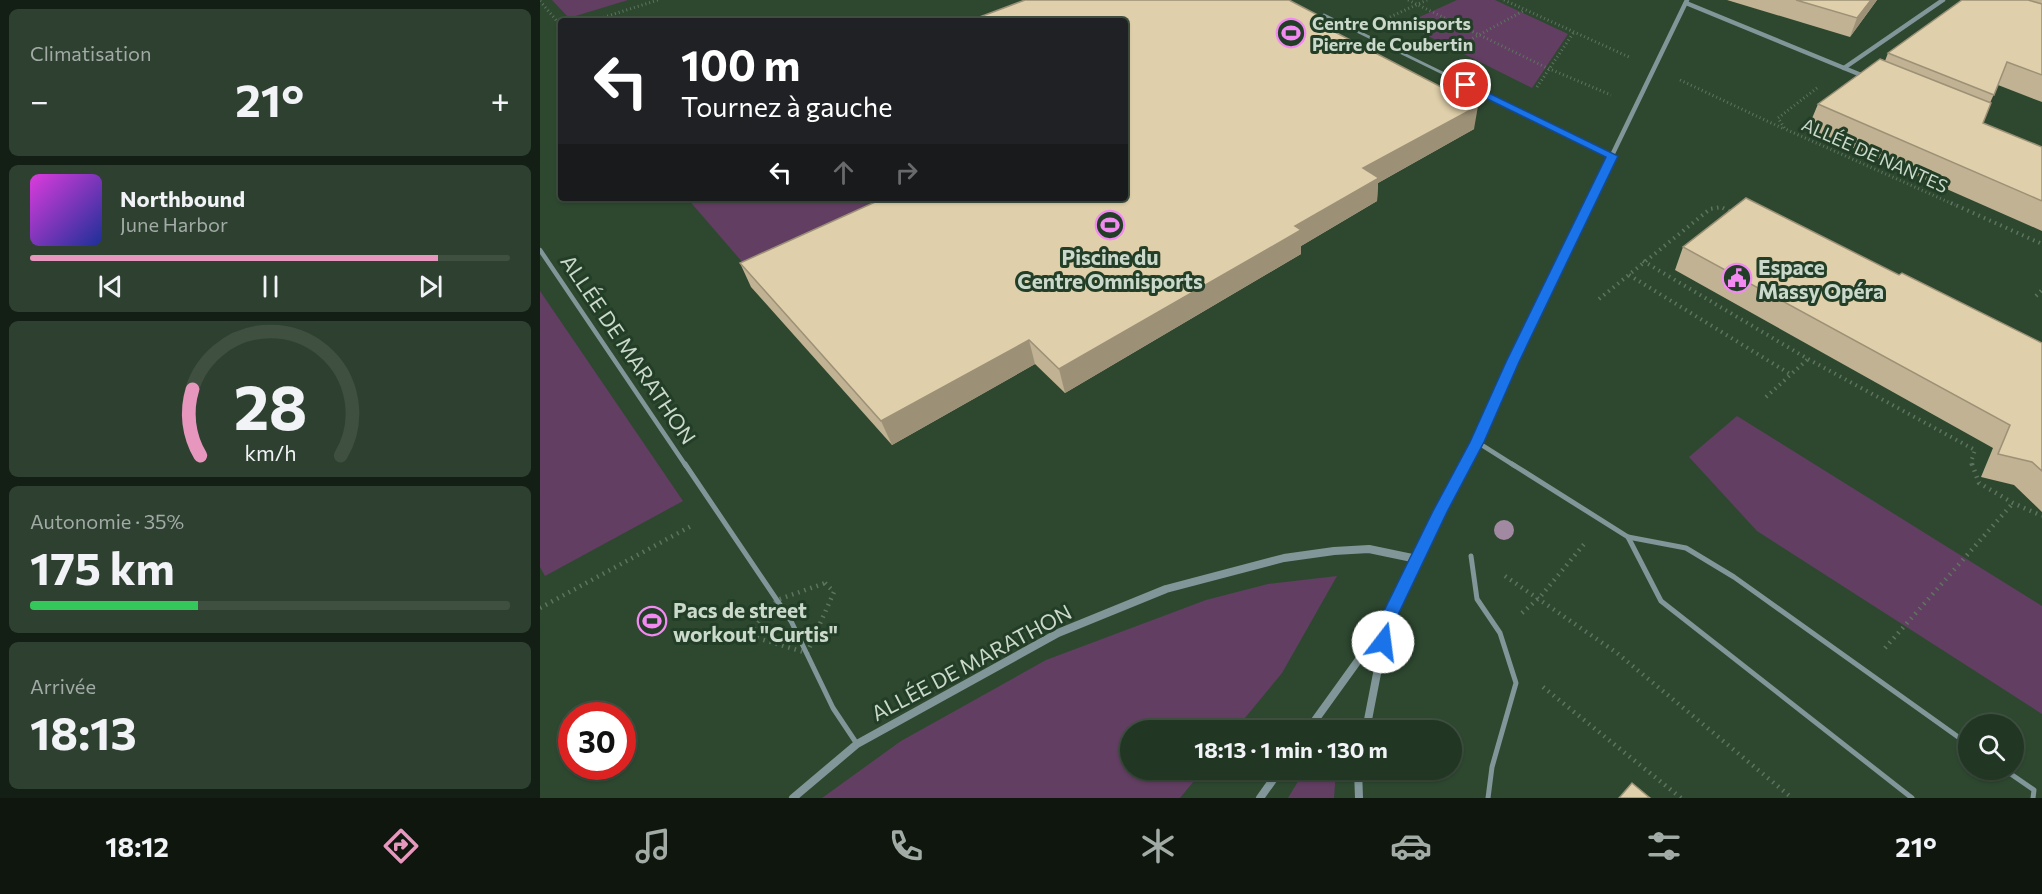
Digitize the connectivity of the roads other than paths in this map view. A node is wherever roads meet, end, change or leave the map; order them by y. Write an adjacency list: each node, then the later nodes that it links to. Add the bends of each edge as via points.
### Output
1 (1944, 0): 4 (street)
2 (1687, 2): 4 (street); 6 (street)
3 (1324, 15): 6 (lane)
4 (1844, 68): 5 (street)
5 (1871, 79)
6 (1612, 156): 8 (street)
7 (540, 250): 16 (lane, ALLÉE DE MARATHON, via 791,621 833,708)
8 (1477, 442): 9 (lane); 11 (street)
9 (1628, 537): 15 (lane, via 1686,548 1734,576); 24 (lane, via 1661,601)
10 (1471, 556): 23 (lane, via 1477,599 1500,633 1516,683 1492,767)
11 (1417, 559): 12 (street); 16 (street, ALLÉE DE MARATHON, via 1369,549 1334,551 1284,558 1166,589 1058,633)
12 (1388, 619): 13 (street); 14 (street)
13 (1315, 720)
14 (1368, 720)
15 (1958, 737)
16 (857, 744): 20 (street, ALLÉE DE MARATHON)
17 (1273, 780): 21 (street)
18 (1358, 780): 22 (street)
19 (2020, 780): 25 (lane, via 2034,790)
20 (793, 798)
21 (1260, 798)
22 (1359, 798)
23 (1488, 798)
24 (1912, 798)
25 (2033, 798)

